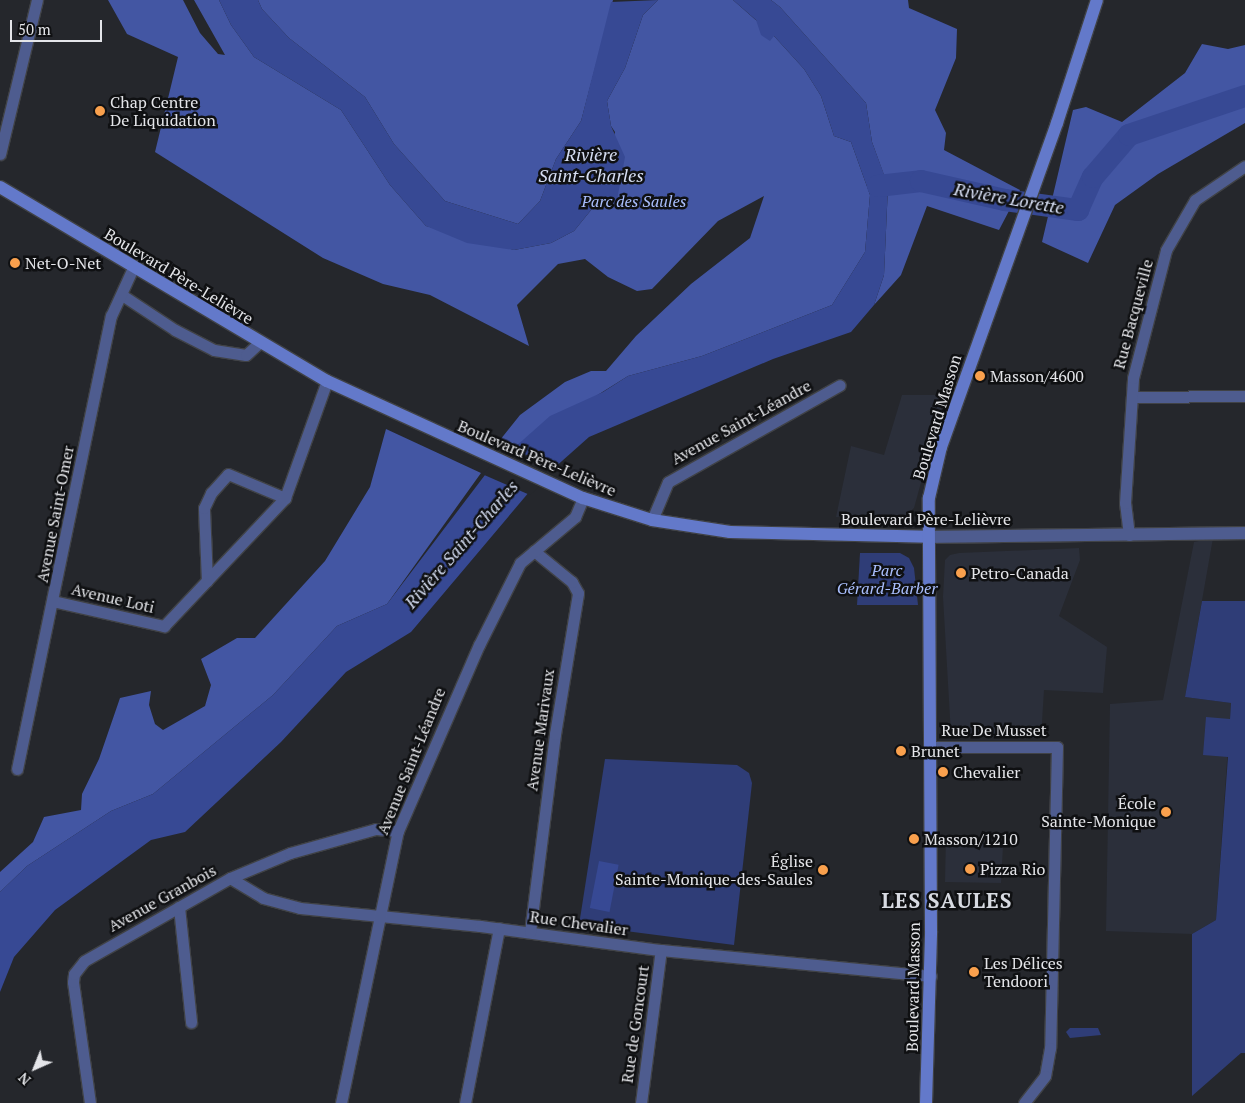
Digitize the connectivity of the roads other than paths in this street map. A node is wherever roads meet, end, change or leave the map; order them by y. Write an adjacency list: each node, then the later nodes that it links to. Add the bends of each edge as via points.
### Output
1 (37, 0): 3 (street)
2 (1097, 0): 18 (main road, Boulevard Masson, via 941,447 929,498)
3 (0, 154)
4 (1245, 166): 12 (street, Rue Bacqueville, via 1194,200 1174,234 1154,295 1133,378)
5 (0, 187): 6 (main road, Boulevard Père-Lelièvre)
6 (133, 268): 7 (street, Avenue Saint-Omer); 8 (main road, Boulevard Père-Lelièvre)
7 (122, 295): 8 (street, via 174,330 214,350 246,355); 21 (street, Avenue Saint-Omer, via 111,316)
8 (259, 343): 9 (main road, Boulevard Père-Lelièvre)
9 (326, 380): 13 (street, Avenue Loti); 14 (main road, Boulevard Père-Lelièvre, via 494,460)
10 (840, 385): 15 (street, Avenue Saint-Léandre, via 668,482)
11 (1245, 396): 12 (street)
12 (1132, 398): 17 (street, Rue Bacqueville, via 1125,504)
13 (285, 498): 20 (street, Avenue Loti); 20 (street, via 228,474 204,508)
14 (583, 498): 15 (main road, Boulevard Père-Lelièvre); 19 (street, Avenue Saint-Léandre, via 575,517)
15 (652, 520): 18 (main road, Boulevard Père-Lelièvre, via 730,532)
16 (1245, 533): 17 (street, Boulevard Père-Lelièvre)
17 (1129, 535): 18 (street, Boulevard Père-Lelièvre)
18 (928, 537): 22 (main road, Boulevard Masson)
19 (534, 551): 24 (street, Avenue Saint-Léandre, via 520,563 479,645); 29 (street, Avenue Marivaux, via 572,582 578,593 555,734)
20 (207, 581): 21 (street, Avenue Loti, via 164,626)
21 (54, 601): 23 (street, Avenue Saint-Omer)
22 (931, 747): 31 (main road, Boulevard Masson); 38 (street, Rue De Musset, via 1057,746 1050,1048 1045,1076)
23 (17, 769)
24 (398, 831): 25 (street, Avenue Granbois, via 376,829 348,835 290,853); 27 (street, Avenue Saint-Léandre)
25 (230, 878): 26 (street, Avenue Granbois); 27 (street, Rue Chevalier, via 263,898 281,903)
26 (179, 907): 32 (street); 33 (street, Avenue Granbois, via 84,961 74,974)
27 (380, 917): 28 (street, Rue Chevalier); 34 (street, Avenue Saint-Léandre)
28 (499, 928): 29 (street, Rue Chevalier); 35 (street)
29 (530, 932): 30 (street, Rue Chevalier)
30 (661, 950): 31 (street, Rue Chevalier); 36 (street, Rue de Goncourt)
31 (930, 976): 37 (main road, Boulevard Masson)
32 (191, 1022)
33 (90, 1103)
34 (341, 1103)
35 (465, 1103)
36 (641, 1103)
37 (926, 1103)
38 (1024, 1103)

